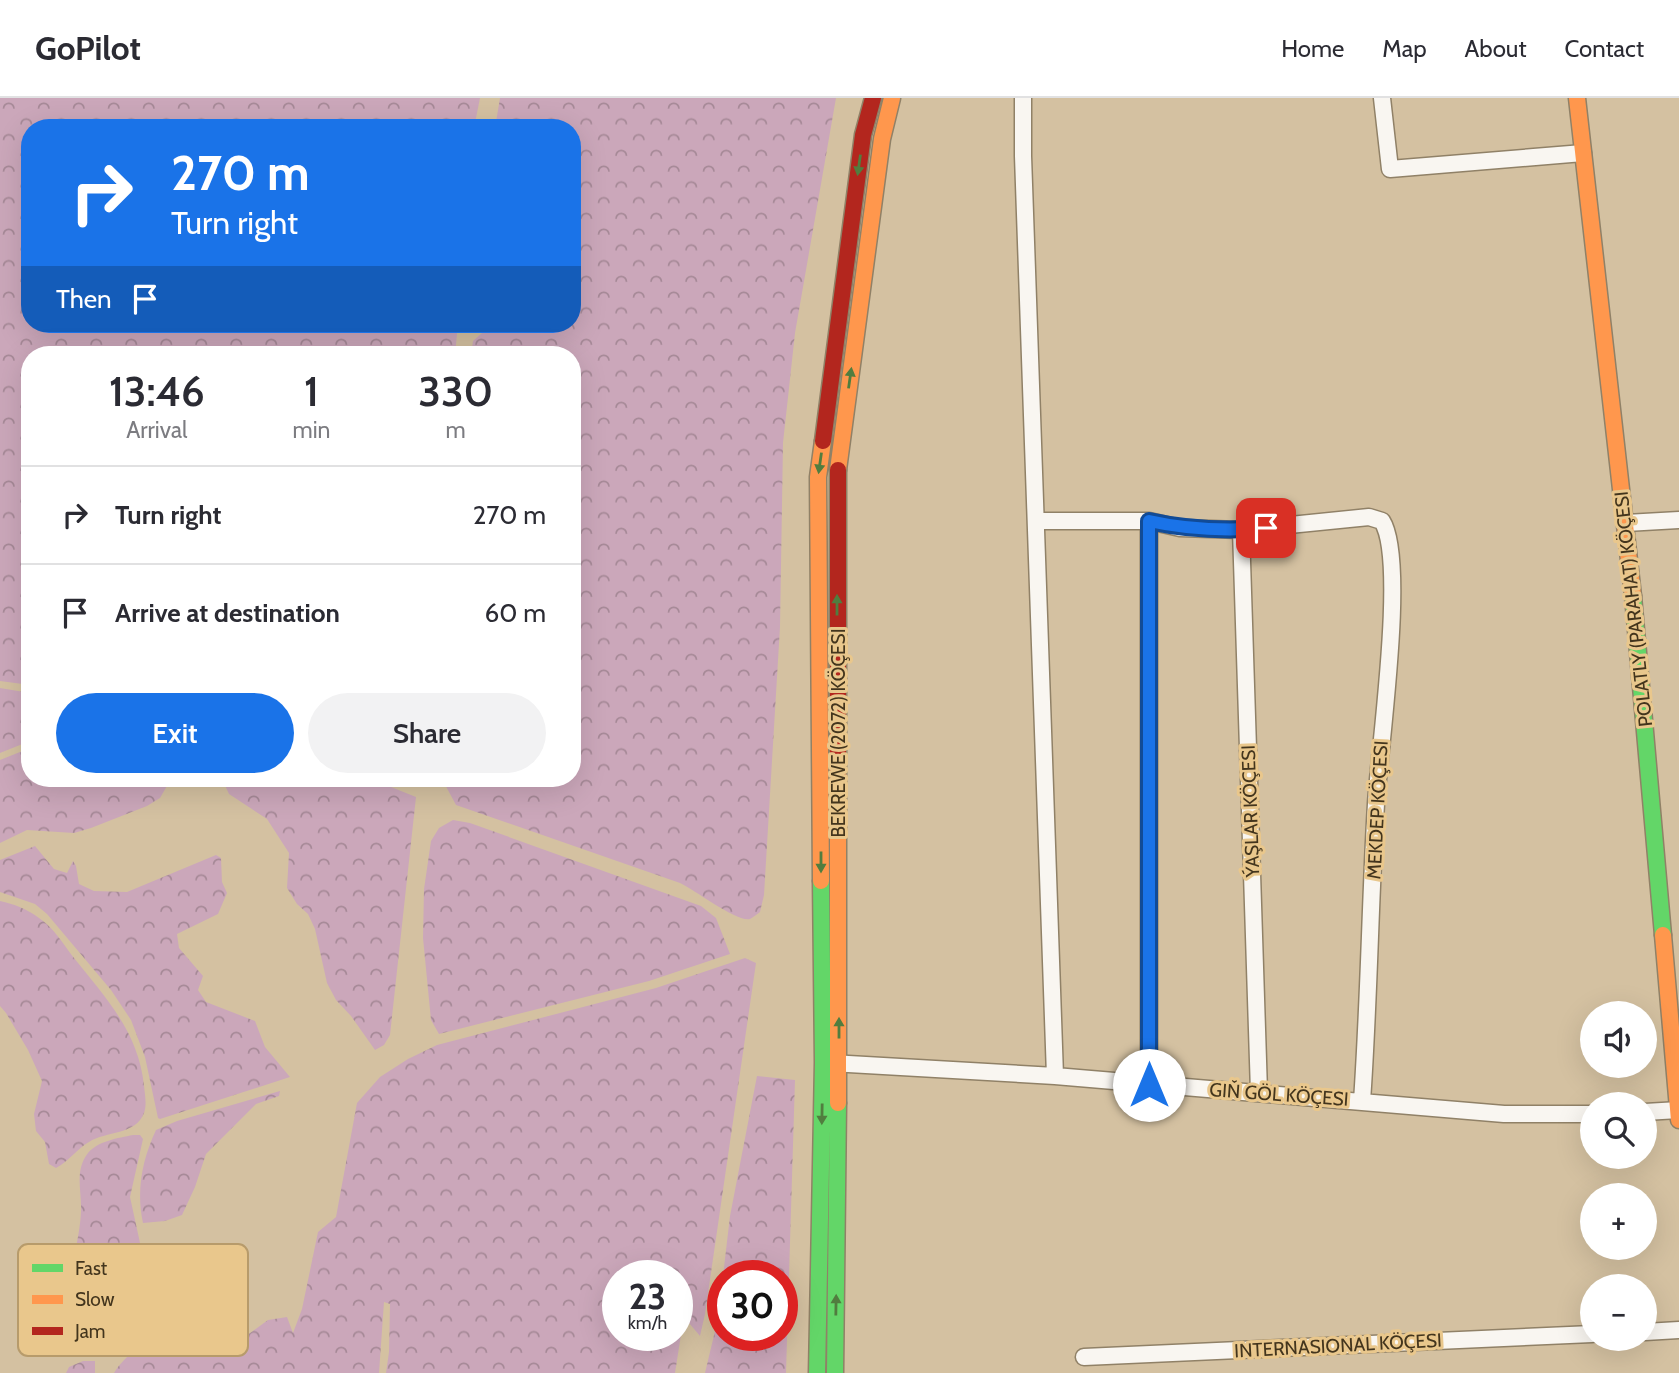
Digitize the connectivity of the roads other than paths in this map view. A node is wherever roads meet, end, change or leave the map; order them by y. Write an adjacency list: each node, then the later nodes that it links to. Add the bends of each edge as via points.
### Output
1 (873, 98): 12 (main road, BEKREWE (2072) KÖÇESI, one-way to 12, via 863,135 818,477)
2 (892, 98): 12 (main road, BEKREWE (2072) KÖÇESI, one-way to 2, via 836,479 882,139)
3 (1023, 98): 9 (street)
4 (1382, 98): 6 (street, via 1390,169)
5 (1577, 98): 6 (main road, POLATLY (PARAHAT) KÖÇESI)
6 (1583, 153): 10 (main road, POLATLY (PARAHAT) KÖÇESI)
7 (1679, 520): 10 (street)
8 (1149, 521): 9 (street); 11 (street, via 1180,528); 14 (street)
9 (1036, 522): 13 (street)
10 (1626, 523): 17 (main road, POLATLY (PARAHAT) KÖÇESI)
11 (1241, 530): 15 (street, ÝAŞLAR KÖÇESI); 16 (street, MEKDEP KÖÇESI, via 1369,517 1382,521 1389,539 1387,672)
12 (831, 1063): 13 (street, GIŇ GÖL KÖÇESI); 25 (main road, BEKREWE (2072) KÖÇESI, one-way to 25); 26 (main road, BEKREWE (2072) KÖÇESI, one-way to 12)
13 (1055, 1076): 14 (street, GIŇ GÖL KÖÇESI)
14 (1149, 1085): 15 (street, GIŇ GÖL KÖÇESI)
15 (1259, 1092): 16 (street, GIŇ GÖL KÖÇESI)
16 (1362, 1101): 19 (street, GIŇ GÖL KÖÇESI, via 1504,1114)
17 (1679, 1110): 18 (street); 20 (main road, POLATLY (PARAHAT) KÖÇESI)
18 (1657, 1111)
19 (1580, 1114)
20 (1679, 1120)
21 (1679, 1330): 22 (street)
22 (1657, 1331)
23 (1580, 1335): 24 (street, INTERNASIONAL KÖÇESI)
24 (1084, 1357)
25 (817, 1373)
26 (835, 1373)

